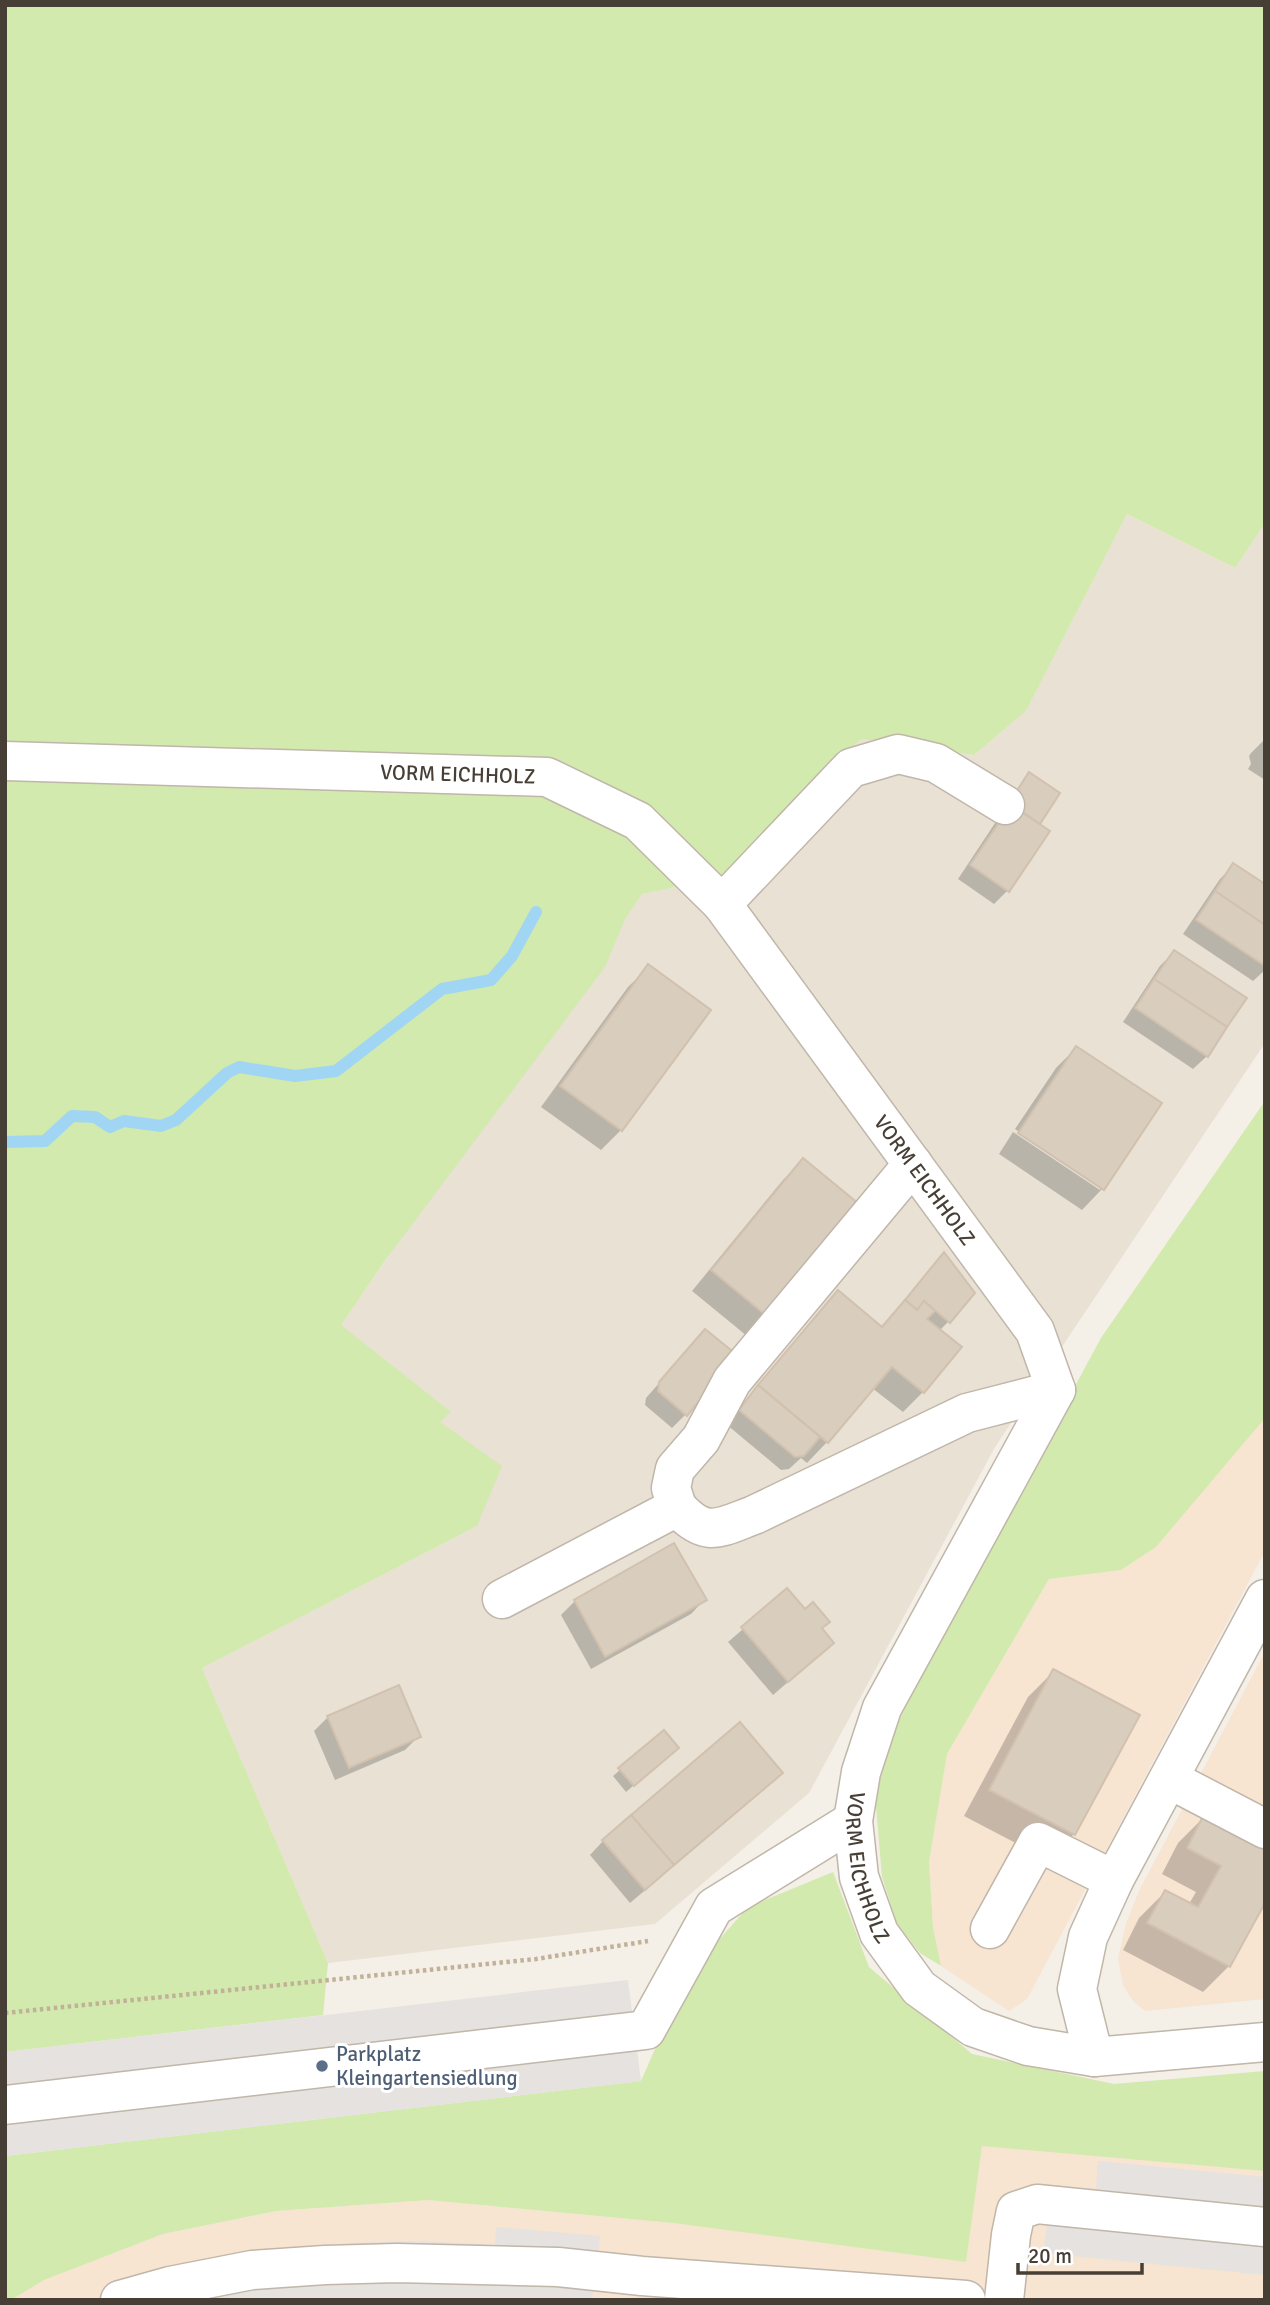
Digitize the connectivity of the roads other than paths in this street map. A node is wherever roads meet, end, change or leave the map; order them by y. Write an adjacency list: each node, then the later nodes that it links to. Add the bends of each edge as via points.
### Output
1 (5, 761): 3 (street, VORM EICHHOLZ, via 547,777 638,821)
2 (1005, 804): 3 (street, via 936,764 911,757 898,754 851,768)
3 (722, 904): 4 (street, VORM EICHHOLZ)
4 (913, 1164): 5 (street, VORM EICHHOLZ, via 1035,1331); 6 (street, via 732,1381 701,1439 675,1469 671,1488)
5 (1056, 1390): 6 (street, via 967,1413 720,1528 704,1528); 10 (street, VORM EICHHOLZ, via 882,1709 861,1772)
6 (677, 1507): 7 (street)
7 (502, 1599)
8 (1265, 1599): 9 (street)
9 (1169, 1779): 11 (street); 12 (street)
10 (853, 1821): 15 (street, VORM EICHHOLZ, via 859,1877 879,1933 919,1988 973,2027 1028,2046); 16 (street, via 714,1907 646,2030)
11 (1265, 1829)
12 (1114, 1880): 13 (street, via 1038,1842); 15 (street, via 1088,1937 1077,1989)
13 (990, 1929)
14 (1265, 2042): 15 (street, VORM EICHHOLZ)
15 (1094, 2057)
16 (5, 2105)
17 (1265, 2227): 21 (street, via 1037,2204 1016,2211)
18 (641, 2288): 19 (street, via 558,2267 397,2263 252,2270); 20 (street)
19 (120, 2300)
20 (966, 2300)
21 (1004, 2300)

